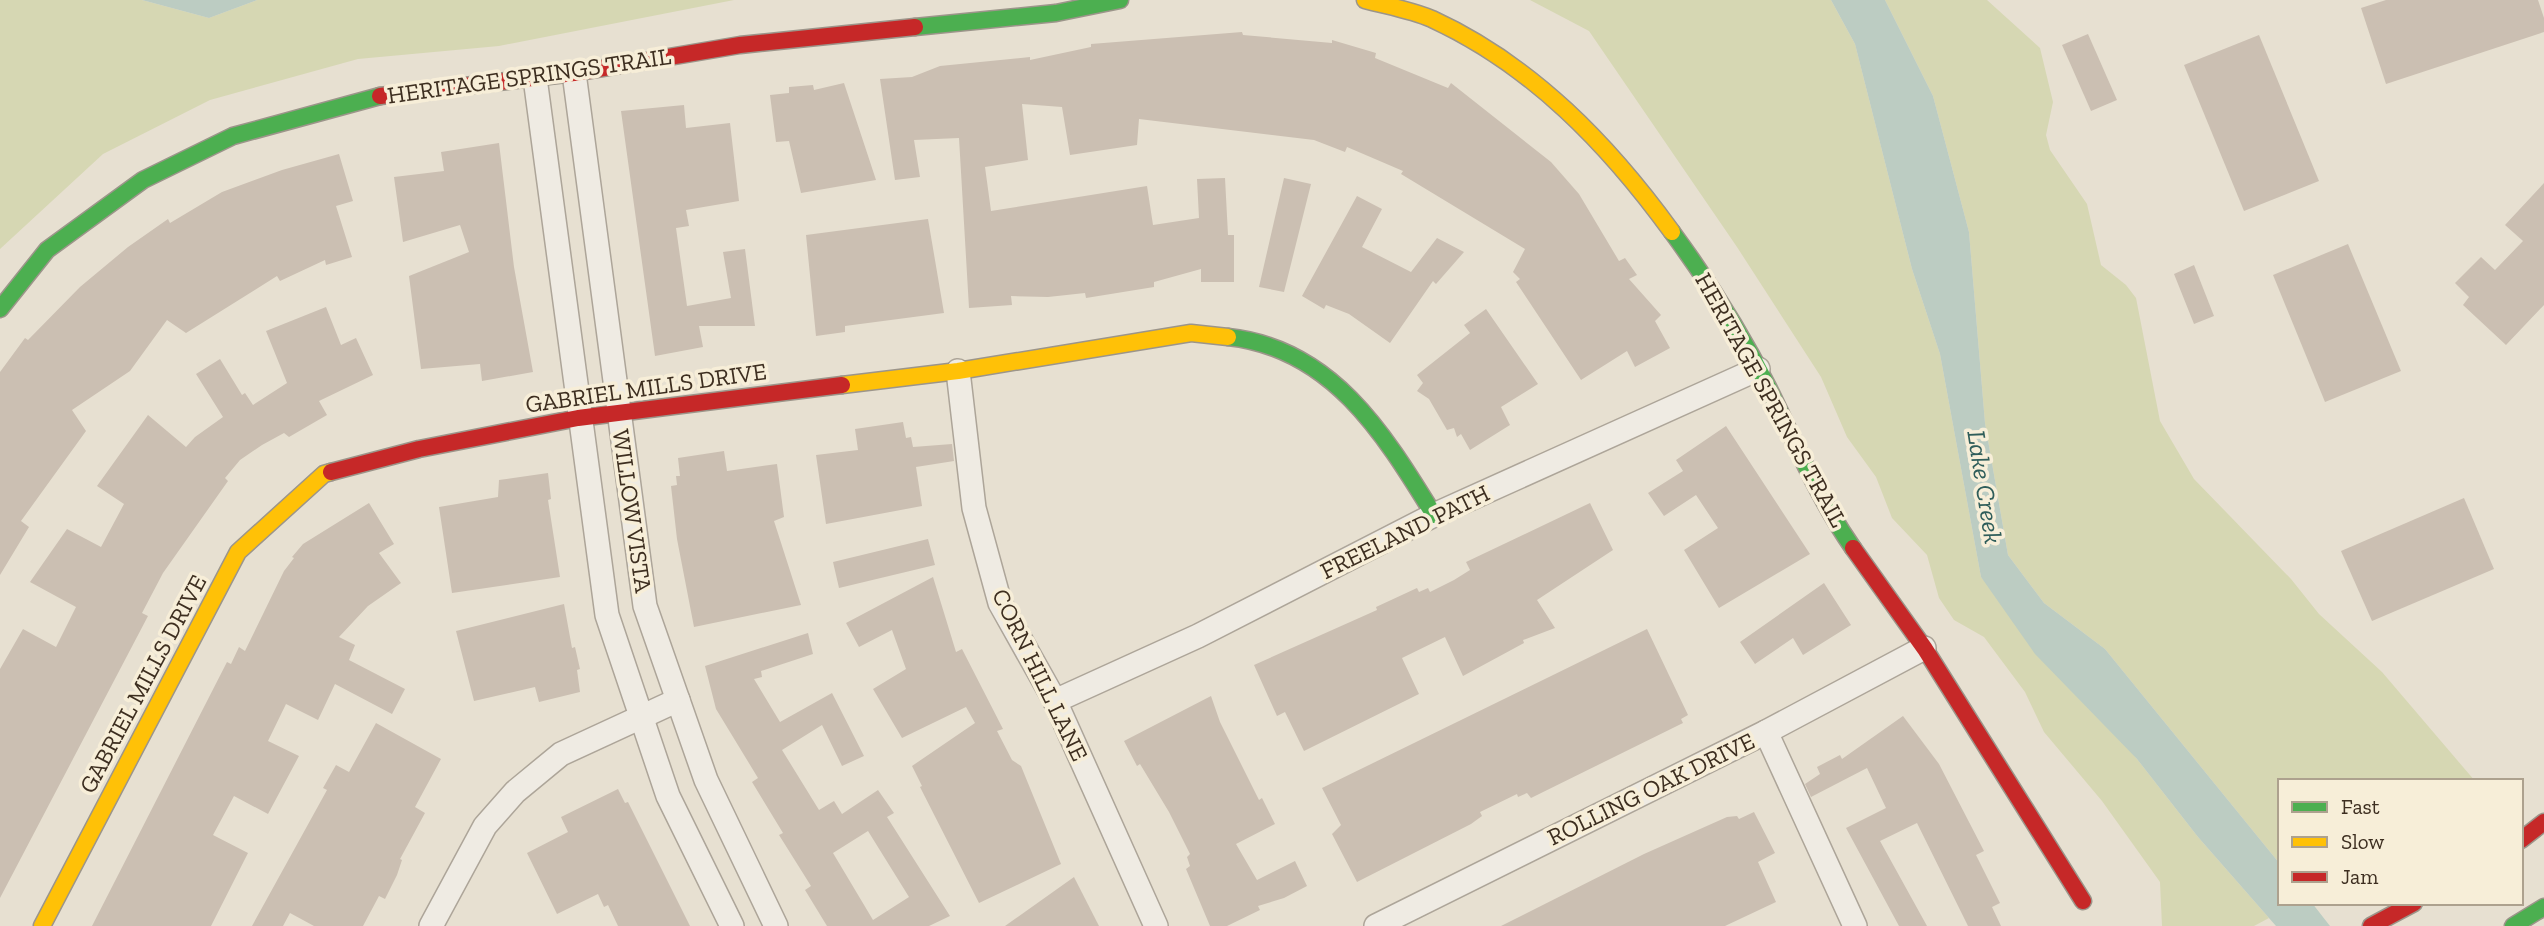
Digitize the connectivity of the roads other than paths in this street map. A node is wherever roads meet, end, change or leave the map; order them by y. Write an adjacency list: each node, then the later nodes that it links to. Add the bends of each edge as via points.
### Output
1 (1121, 0): 3 (street, HERITAGE SPRINGS TRAIL, via 1056,13 740,45)
2 (1365, 0): 6 (street, HERITAGE SPRINGS TRAIL, via 1428,18 1479,42 1555,97 1596,137 1649,201)
3 (575, 73): 4 (street, HERITAGE SPRINGS TRAIL); 8 (street, WILLOW VISTA)
4 (535, 78): 5 (street, HERITAGE SPRINGS TRAIL, via 367,98 233,136 143,180 47,250); 9 (street, WILLOW VISTA)
5 (0, 309)
6 (1758, 369): 10 (street, FREELAND PATH); 11 (street, HERITAGE SPRINGS TRAIL, via 1824,503)
7 (958, 371): 8 (street, GABRIEL MILLS DRIVE); 10 (street, GABRIEL MILLS DRIVE, via 1191,333 1286,350 1333,382 1368,416); 13 (street, CORN HILL LANE, via 974,509 985,555 1000,603)
8 (617, 412): 9 (street, GABRIEL MILLS DRIVE); 12 (street, WILLOW VISTA, via 645,606)
9 (578, 418): 14 (street, WILLOW VISTA, via 607,615); 21 (street, GABRIEL MILLS DRIVE, via 419,449 324,474 237,552)
10 (1434, 515): 13 (street, FREELAND PATH, via 1198,636)
11 (1924, 648): 15 (street, ROLLING OAK DRIVE); 18 (street, HERITAGE SPRINGS TRAIL)
12 (678, 699): 14 (street); 24 (street, WILLOW VISTA, via 706,780)
13 (1055, 701): 25 (street, CORN HILL LANE)
14 (642, 718): 22 (street, via 561,754 515,792 485,826); 23 (street, WILLOW VISTA, via 668,796)
15 (1766, 732): 26 (street, ROLLING OAK DRIVE); 27 (street)
16 (2544, 822): 17 (street)
17 (2523, 838)
18 (2083, 901)
19 (2410, 905): 28 (street)
20 (2544, 907): 29 (street)
21 (42, 926)
22 (431, 926)
23 (732, 926)
24 (776, 926)
25 (1156, 926)
26 (1376, 926)
27 (1855, 926)
28 (2371, 926)
29 (2514, 926)

